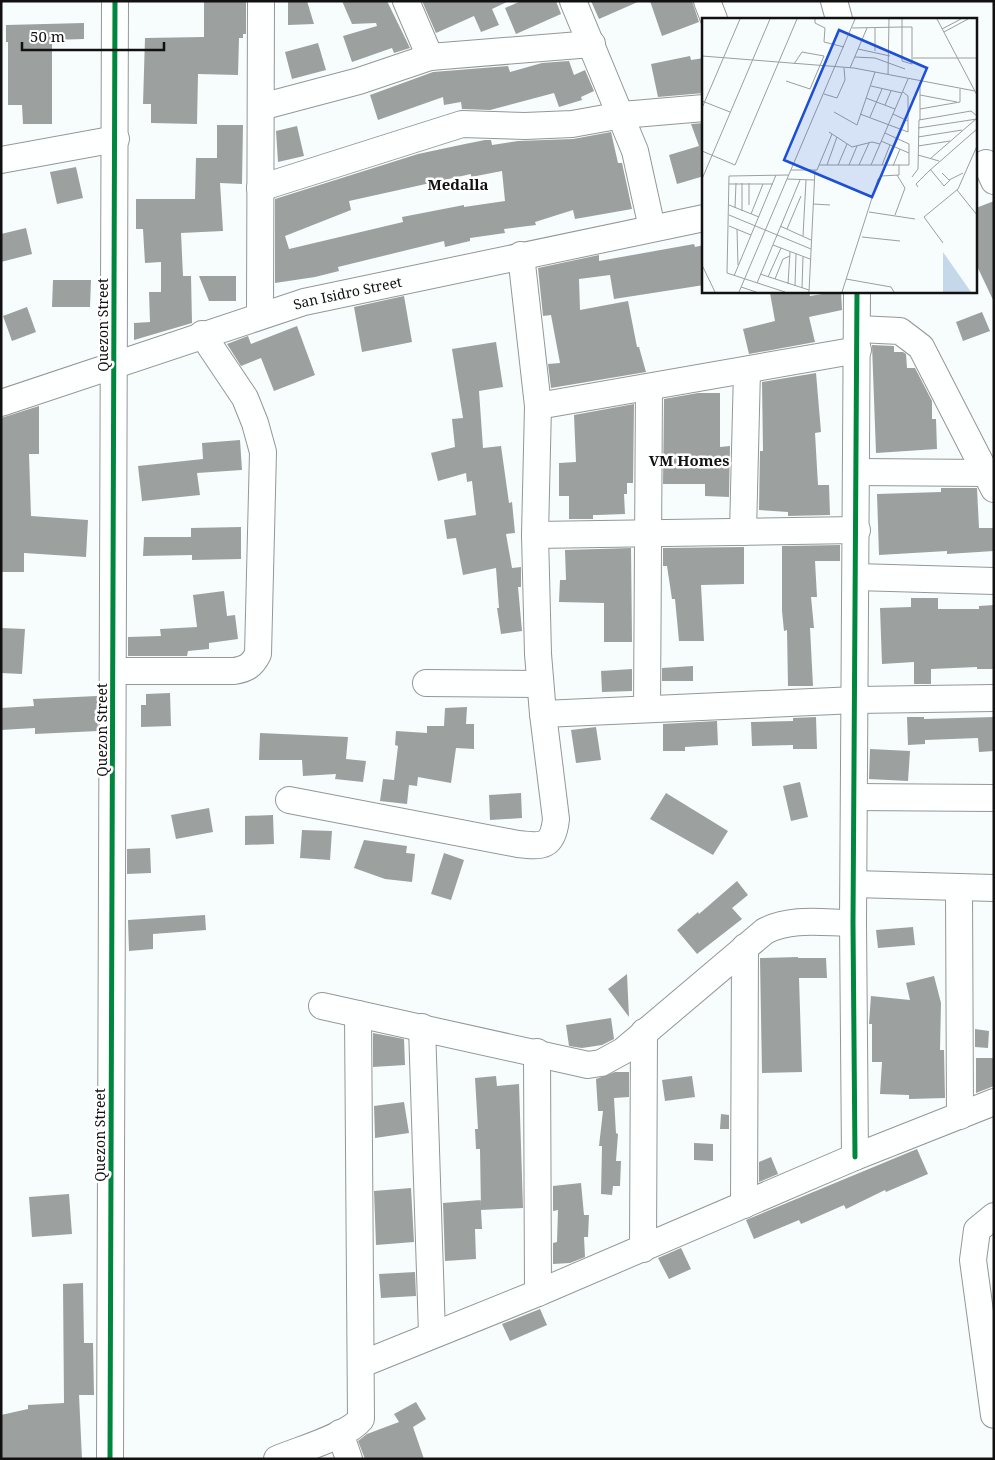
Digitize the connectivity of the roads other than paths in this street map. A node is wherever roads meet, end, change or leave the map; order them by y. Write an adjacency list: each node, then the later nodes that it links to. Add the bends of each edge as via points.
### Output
1 (115, 1): 14 (street, Quezon Street)
2 (261, 1): 11 (street)
3 (406, 1): 10 (street)
4 (573, 1): 9 (street)
5 (707, 1): 7 (street)
6 (834, 1): 8 (street)
7 (714, 18)
8 (839, 18)
9 (592, 44): 10 (street); 13 (street)
10 (430, 57): 11 (street)
11 (262, 107): 16 (street)
12 (702, 108): 13 (street)
13 (622, 115): 16 (street, via 572,124 462,124); 18 (street, via 635,151)
14 (116, 139): 15 (street); 24 (street, Quezon Street)
15 (1, 160)
16 (260, 188): 21 (street)
17 (702, 218): 18 (street, San Isidro Street)
18 (652, 228): 19 (street, San Isidro Street)
19 (521, 255): 21 (street, San Isidro Street, via 343,292); 28 (street)
20 (857, 292): 23 (street)
21 (260, 315): 22 (street, San Isidro Street)
22 (202, 334): 24 (street, San Isidro Street); 37 (street, via 245,398 263,452 258,654 254,663 234,671)
23 (858, 340): 25 (street); 29 (street); 30 (street, via 900,331 922,347)
24 (114, 364): 27 (street, San Isidro Street); 37 (street, Quezon Street)
25 (747, 370): 26 (street); 32 (street)
26 (649, 386): 28 (street); 33 (street)
27 (1, 402)
28 (538, 406): 34 (street)
29 (857, 472): 30 (street); 31 (street)
30 (990, 481)
31 (857, 530): 32 (street); 35 (street)
32 (742, 532): 33 (street)
33 (647, 534): 34 (street); 42 (street)
34 (535, 535): 39 (street)
35 (856, 577): 36 (street); 41 (street)
36 (994, 581)
37 (114, 672): 68 (street, Quezon Street)
38 (426, 683): 39 (street)
39 (540, 684): 43 (street)
40 (994, 698): 41 (street)
41 (856, 700): 42 (street); 44 (street)
42 (647, 709): 43 (street)
43 (543, 714): 46 (street, via 556,818 555,833 543,845 518,844)
44 (854, 797): 45 (street); 47 (street)
45 (994, 798)
46 (289, 800)
47 (854, 884): 49 (street); 50 (street)
48 (994, 888): 49 (street)
49 (959, 889): 58 (street)
50 (853, 923): 51 (street, via 778,924); 59 (street)
51 (745, 947): 55 (street); 60 (street)
52 (322, 1006): 53 (street)
53 (358, 1014): 54 (street); 65 (street)
54 (422, 1028): 56 (street); 64 (street)
55 (644, 1032): 56 (street, via 623,1051 601,1063 588,1065); 62 (street)
56 (537, 1052): 63 (street)
57 (994, 1102): 58 (street)
58 (960, 1116): 59 (street)
59 (855, 1157): 60 (street)
60 (744, 1205): 62 (street)
61 (994, 1216): 66 (street, via 977,1230 973,1260)
62 (643, 1248): 63 (street)
63 (538, 1293): 64 (street)
64 (432, 1334): 65 (street)
65 (362, 1364): 67 (street, via 361,1419)
66 (994, 1415)
67 (340, 1433): 69 (street); 70 (street)
68 (110, 1459)
69 (277, 1459)
70 (349, 1459)

